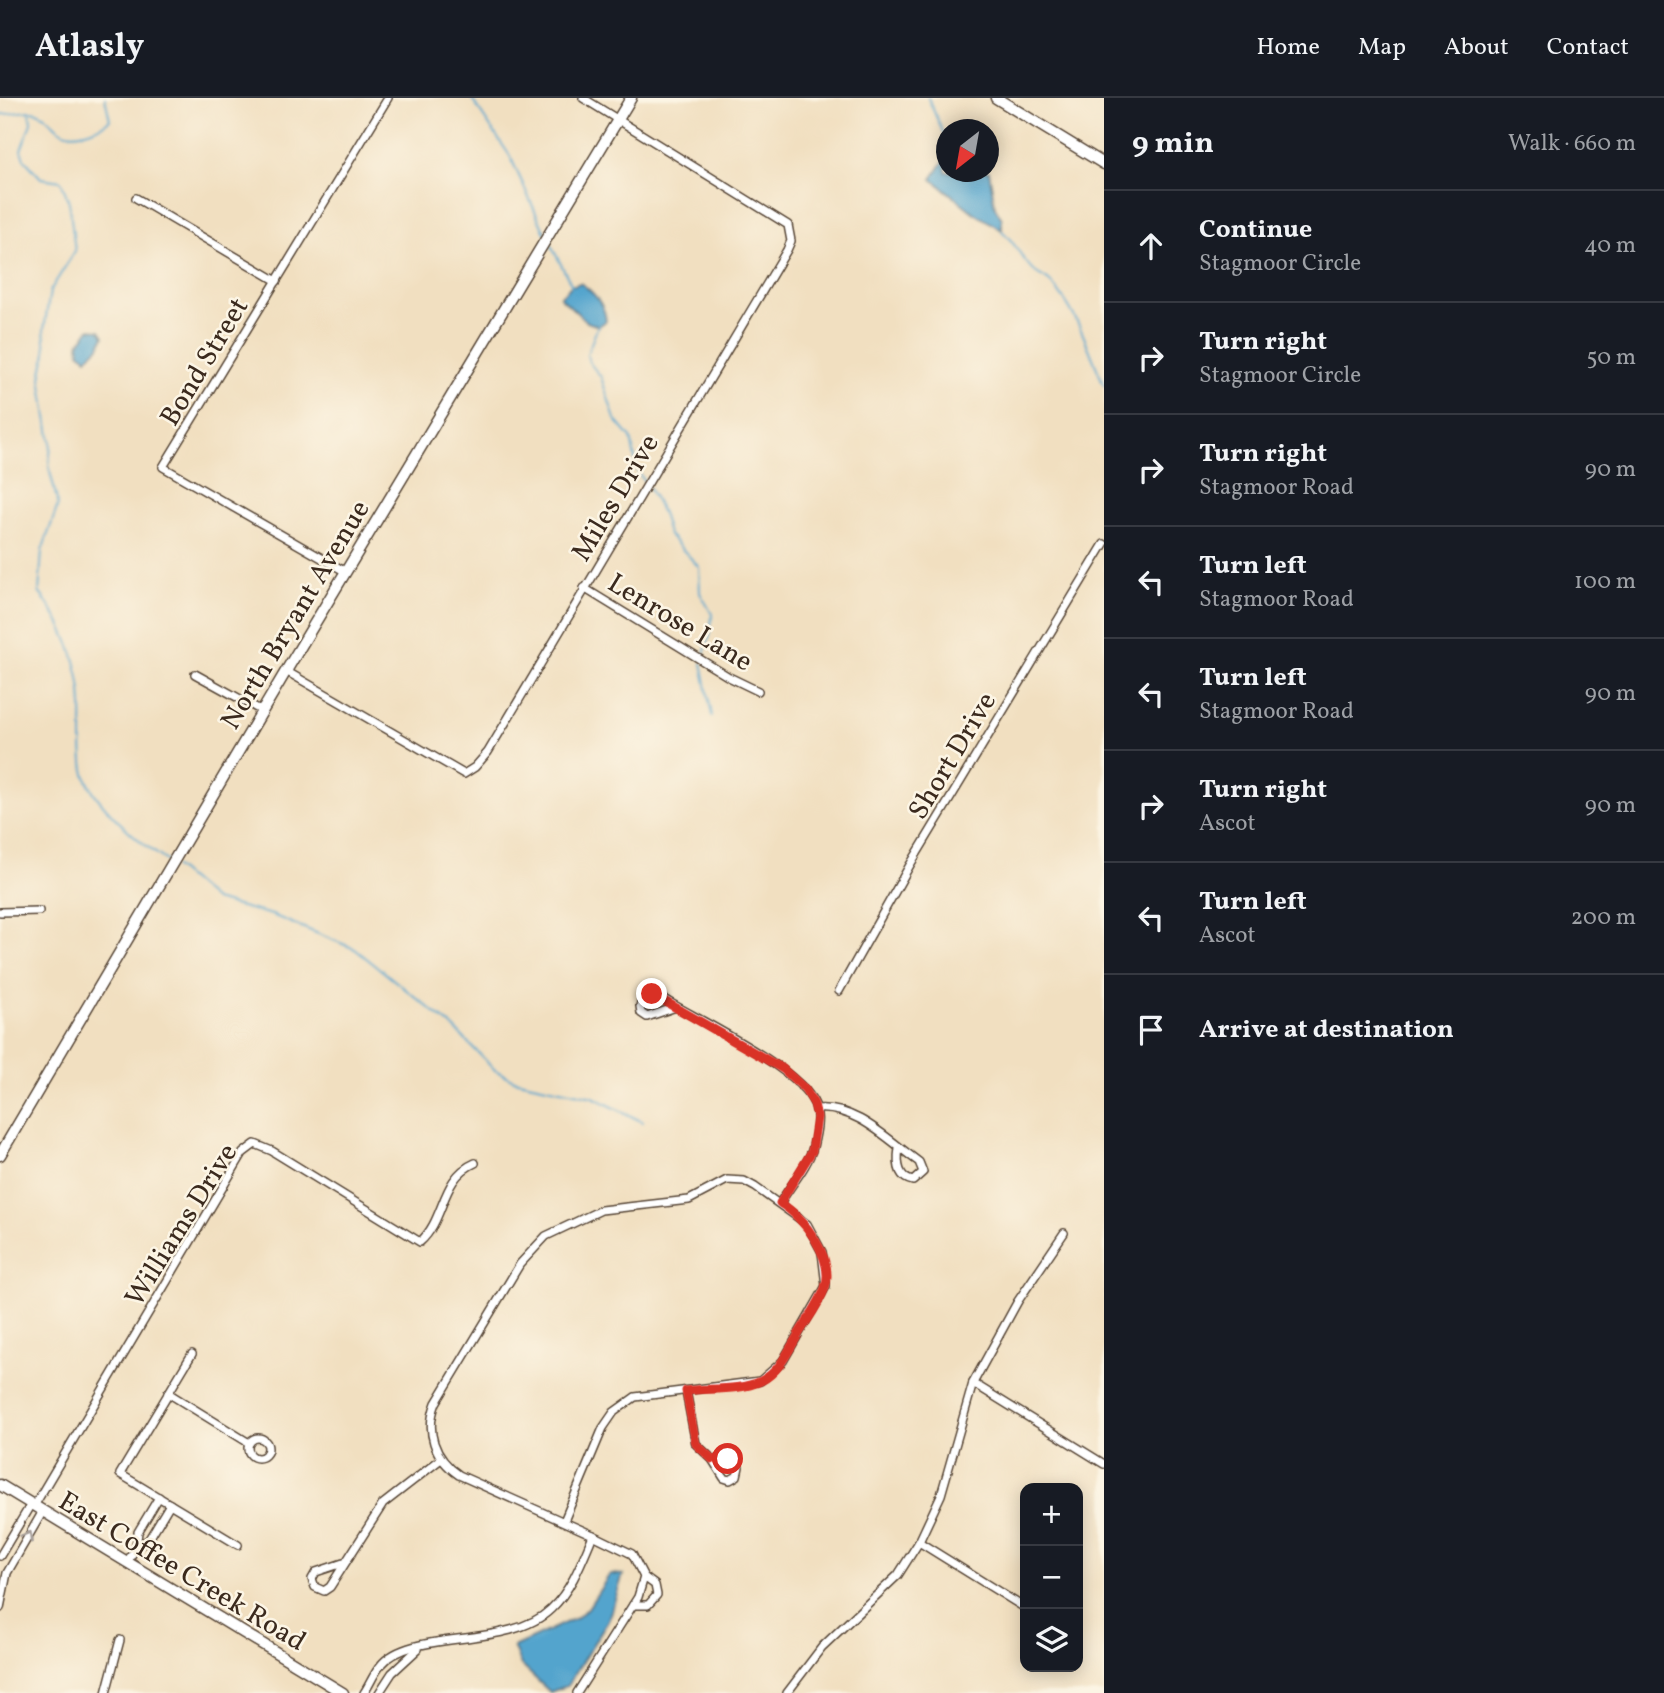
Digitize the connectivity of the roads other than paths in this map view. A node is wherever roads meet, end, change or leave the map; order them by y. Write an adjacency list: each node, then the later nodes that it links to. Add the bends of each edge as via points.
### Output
1 (388, 98): 8 (street, Bond Street)
2 (583, 98): 5 (street)
3 (631, 98): 5 (street, North Bryant Avenue)
4 (996, 98): 6 (street)
5 (618, 120): 10 (street, North Bryant Avenue); 11 (street, Miles Drive, via 774,215 788,225 791,235 787,250)
6 (1104, 163)
7 (136, 198): 8 (street)
8 (277, 281): 10 (street, Bond Street, via 163,467)
9 (1104, 544): 18 (street, Short Drive)
10 (345, 572): 12 (street, North Bryant Avenue)
11 (584, 588): 12 (street, Miles Drive, via 488,751 464,774); 14 (street, Lenrose Lane)
12 (286, 671): 15 (street, North Bryant Avenue)
13 (195, 674): 15 (street)
14 (758, 691)
15 (262, 711): 22 (street, North Bryant Avenue)
16 (39, 911): 17 (street)
17 (0, 912)
18 (839, 991)
19 (676, 1007): 19 (street, via 652,994 639,1006 647,1017); 20 (street, via 783,1069 805,1089)
20 (816, 1109): 21 (street, via 850,1112); 24 (street, via 812,1151)
21 (899, 1148): 21 (street, via 922,1167 919,1178 903,1177)
22 (1, 1152)
23 (475, 1163): 37 (street, Williams Drive, via 453,1180 432,1231 420,1242 272,1151 255,1144 250,1147)
24 (780, 1203): 28 (street, via 807,1224 822,1252 826,1286 773,1372 745,1385); 31 (street, via 744,1181 727,1180 690,1200 601,1210 546,1236 520,1264 436,1402 431,1431)
25 (1064, 1233): 27 (street, via 1018,1301)
26 (192, 1354): 29 (street)
27 (973, 1383): 33 (street); 40 (street, via 941,1495)
28 (686, 1391): 32 (street, via 696,1444); 38 (street, via 635,1397 614,1412)
29 (168, 1393): 30 (street); 35 (street, via 120,1474)
30 (249, 1443)
31 (441, 1458): 38 (street, via 459,1475); 45 (street, via 383,1504)
32 (712, 1459)
33 (1104, 1464)
34 (0, 1485): 37 (street, East Coffee Creek Road)
35 (159, 1497): 36 (street); 42 (street, via 138,1532)
36 (170, 1504): 41 (street); 42 (street, via 149,1539)
37 (36, 1507): 43 (street); 44 (street, East Coffee Creek Road); 47 (street, one-way to 37)
38 (564, 1521): 39 (street)
39 (593, 1535): 46 (street, via 628,1550); 52 (street, via 567,1590 540,1618 506,1632)
40 (919, 1542): 49 (street); 58 (street, via 898,1576 822,1647)
41 (238, 1545)
42 (136, 1548): 44 (street)
43 (0, 1556)
44 (127, 1562): 54 (street, East Coffee Creek Road)
45 (343, 1563): 45 (street, via 316,1572 312,1579 315,1587 328,1589)
46 (644, 1577): 48 (street); 48 (street, via 655,1585 657,1595 648,1605)
47 (1, 1596): 50 (street)
48 (633, 1605): 57 (street)
49 (1020, 1605)
50 (0, 1608)
51 (120, 1640): 53 (street)
52 (422, 1647): 55 (street, via 401,1650 382,1664); 56 (street, via 392,1673)
53 (106, 1693)
54 (343, 1693)
55 (364, 1693)
56 (379, 1693)
57 (577, 1693)
58 (787, 1693)

